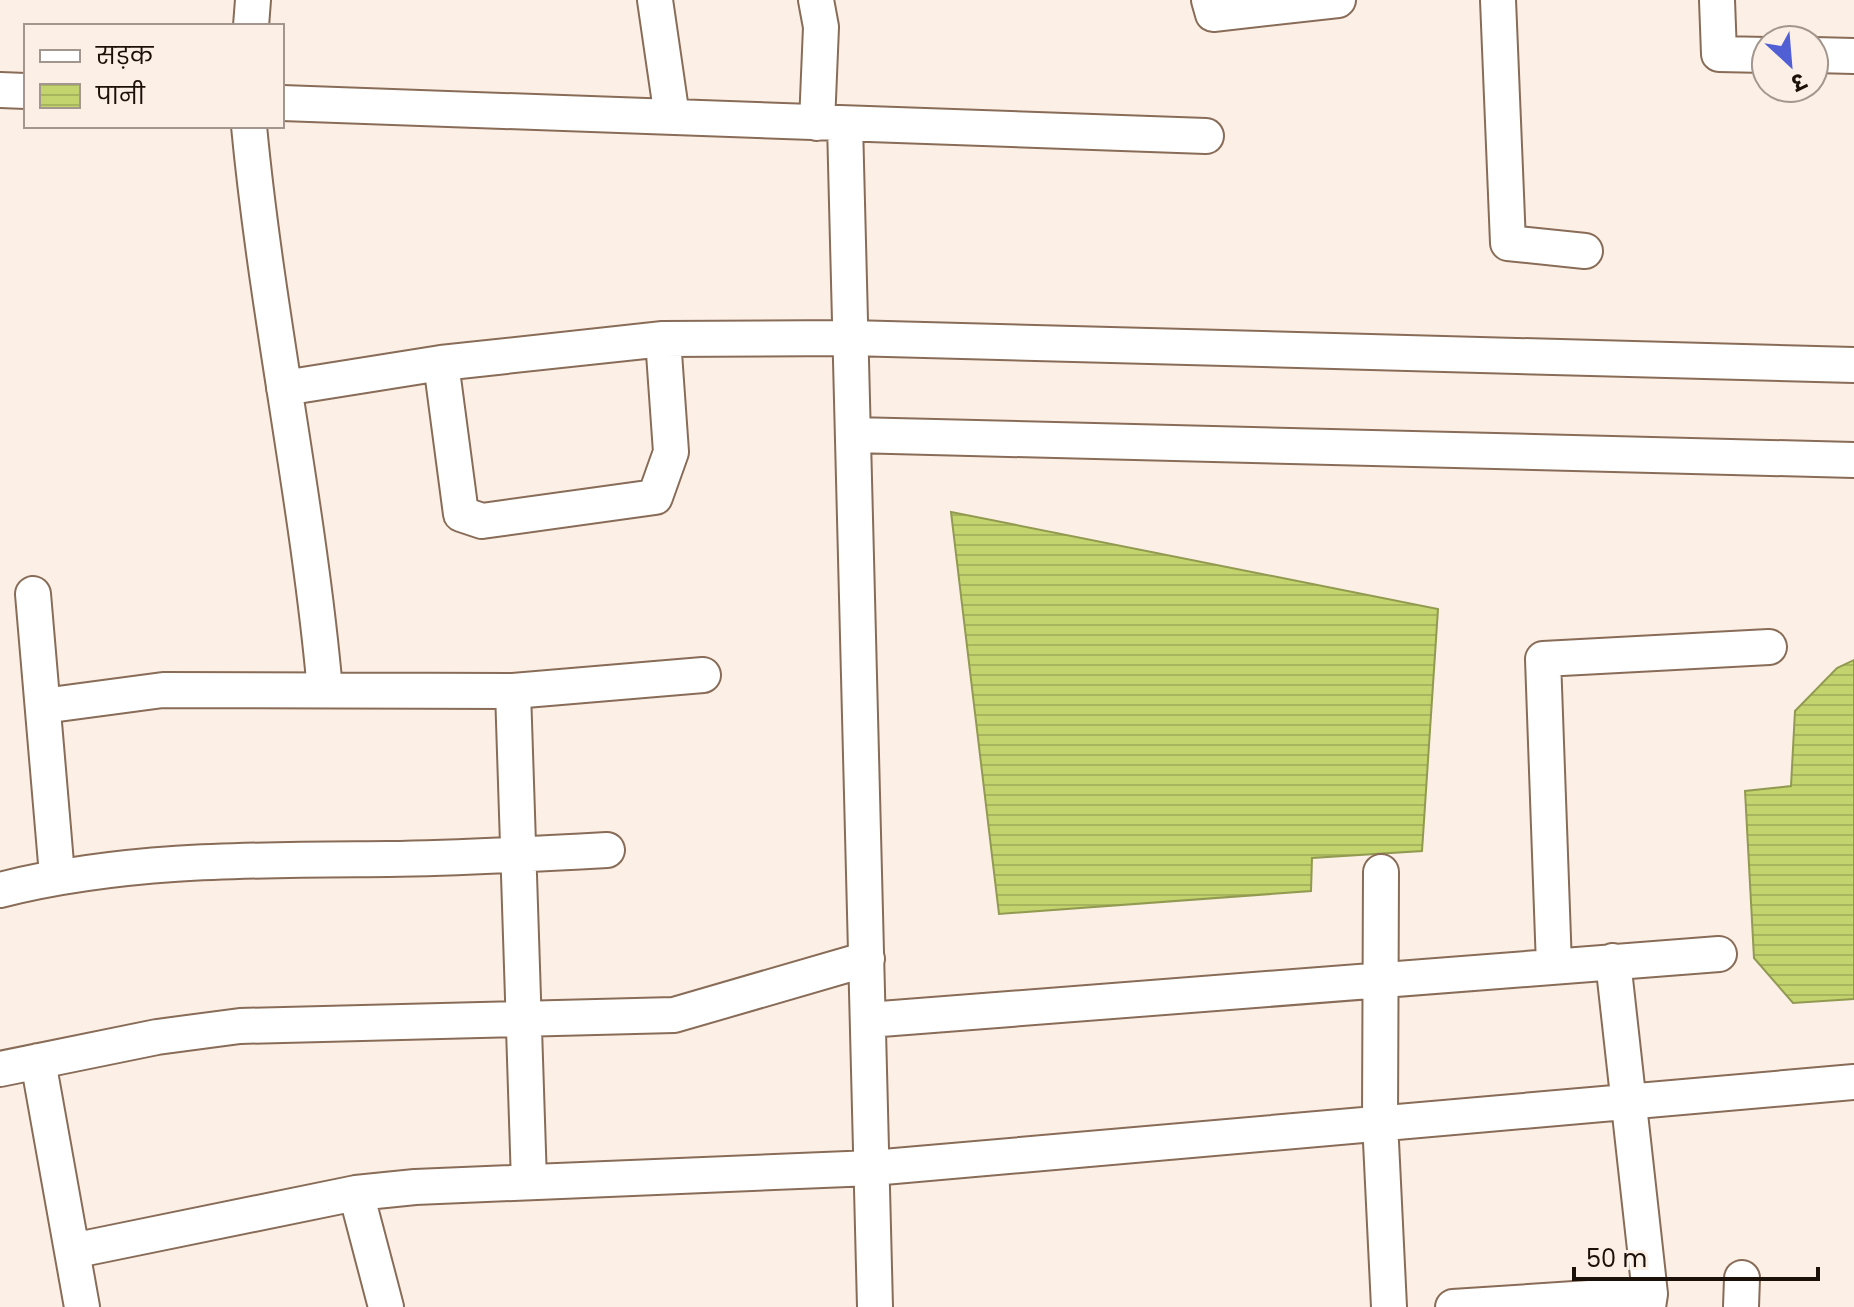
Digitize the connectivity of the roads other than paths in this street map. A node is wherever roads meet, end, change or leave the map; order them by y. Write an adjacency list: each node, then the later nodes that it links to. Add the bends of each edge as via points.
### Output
1 (253, 0): 8 (street)
2 (655, 0): 15 (street)
3 (816, 0): 16 (street)
4 (1209, 0): 5 (street, via 1213,14)
5 (1338, 0)
6 (1498, 0): 19 (street, via 1508,243)
7 (1717, 0): 9 (street, via 1719,54)
8 (251, 24)
9 (1750, 55)
10 (1830, 55): 11 (street)
11 (1854, 56)
12 (0, 90): 13 (street)
13 (24, 91)
14 (284, 103): 15 (street)
15 (672, 117): 16 (street)
16 (831, 123): 18 (street); 20 (street)
17 (249, 128): 24 (street, via 260,240)
18 (1206, 136)
19 (1585, 251)
20 (850, 338): 21 (street); 23 (street); 25 (street)
21 (663, 339): 22 (street); 22 (street, via 671,452 655,497 482,521 461,514)
22 (441, 363): 24 (street)
23 (1854, 365)
24 (284, 388): 30 (street)
25 (853, 435): 26 (street); 39 (street)
26 (1854, 460)
27 (33, 594): 32 (street)
28 (1769, 647): 41 (street, via 1543,659)
29 (703, 675): 31 (street)
30 (325, 690): 31 (street); 32 (street, via 163,690)
31 (513, 691): 34 (street)
32 (43, 706): 36 (street)
33 (607, 850): 34 (street)
34 (517, 855): 36 (street, via 196,860); 43 (street)
35 (1381, 872): 42 (street)
36 (57, 875): 37 (street)
37 (0, 890)
38 (1719, 954): 40 (street)
39 (867, 959): 43 (street, via 674,1015); 44 (street)
40 (1613, 961): 41 (street); 48 (street)
41 (1554, 966): 42 (street)
42 (1381, 978): 44 (street); 49 (street)
43 (522, 1020): 45 (street, via 240,1026); 51 (street)
44 (868, 1020): 50 (street)
45 (38, 1061): 46 (street); 53 (street)
46 (0, 1069)
47 (1854, 1082): 48 (street)
48 (1628, 1101): 49 (street); 54 (street)
49 (1380, 1121): 50 (street); 58 (street)
50 (872, 1168): 51 (street); 57 (street)
51 (529, 1182): 52 (street)
52 (356, 1193): 53 (street); 56 (street)
53 (72, 1251): 55 (street)
54 (1649, 1300): 59 (street)
55 (82, 1307)
56 (386, 1307)
57 (875, 1307)
58 (1389, 1307)
59 (1453, 1307)

